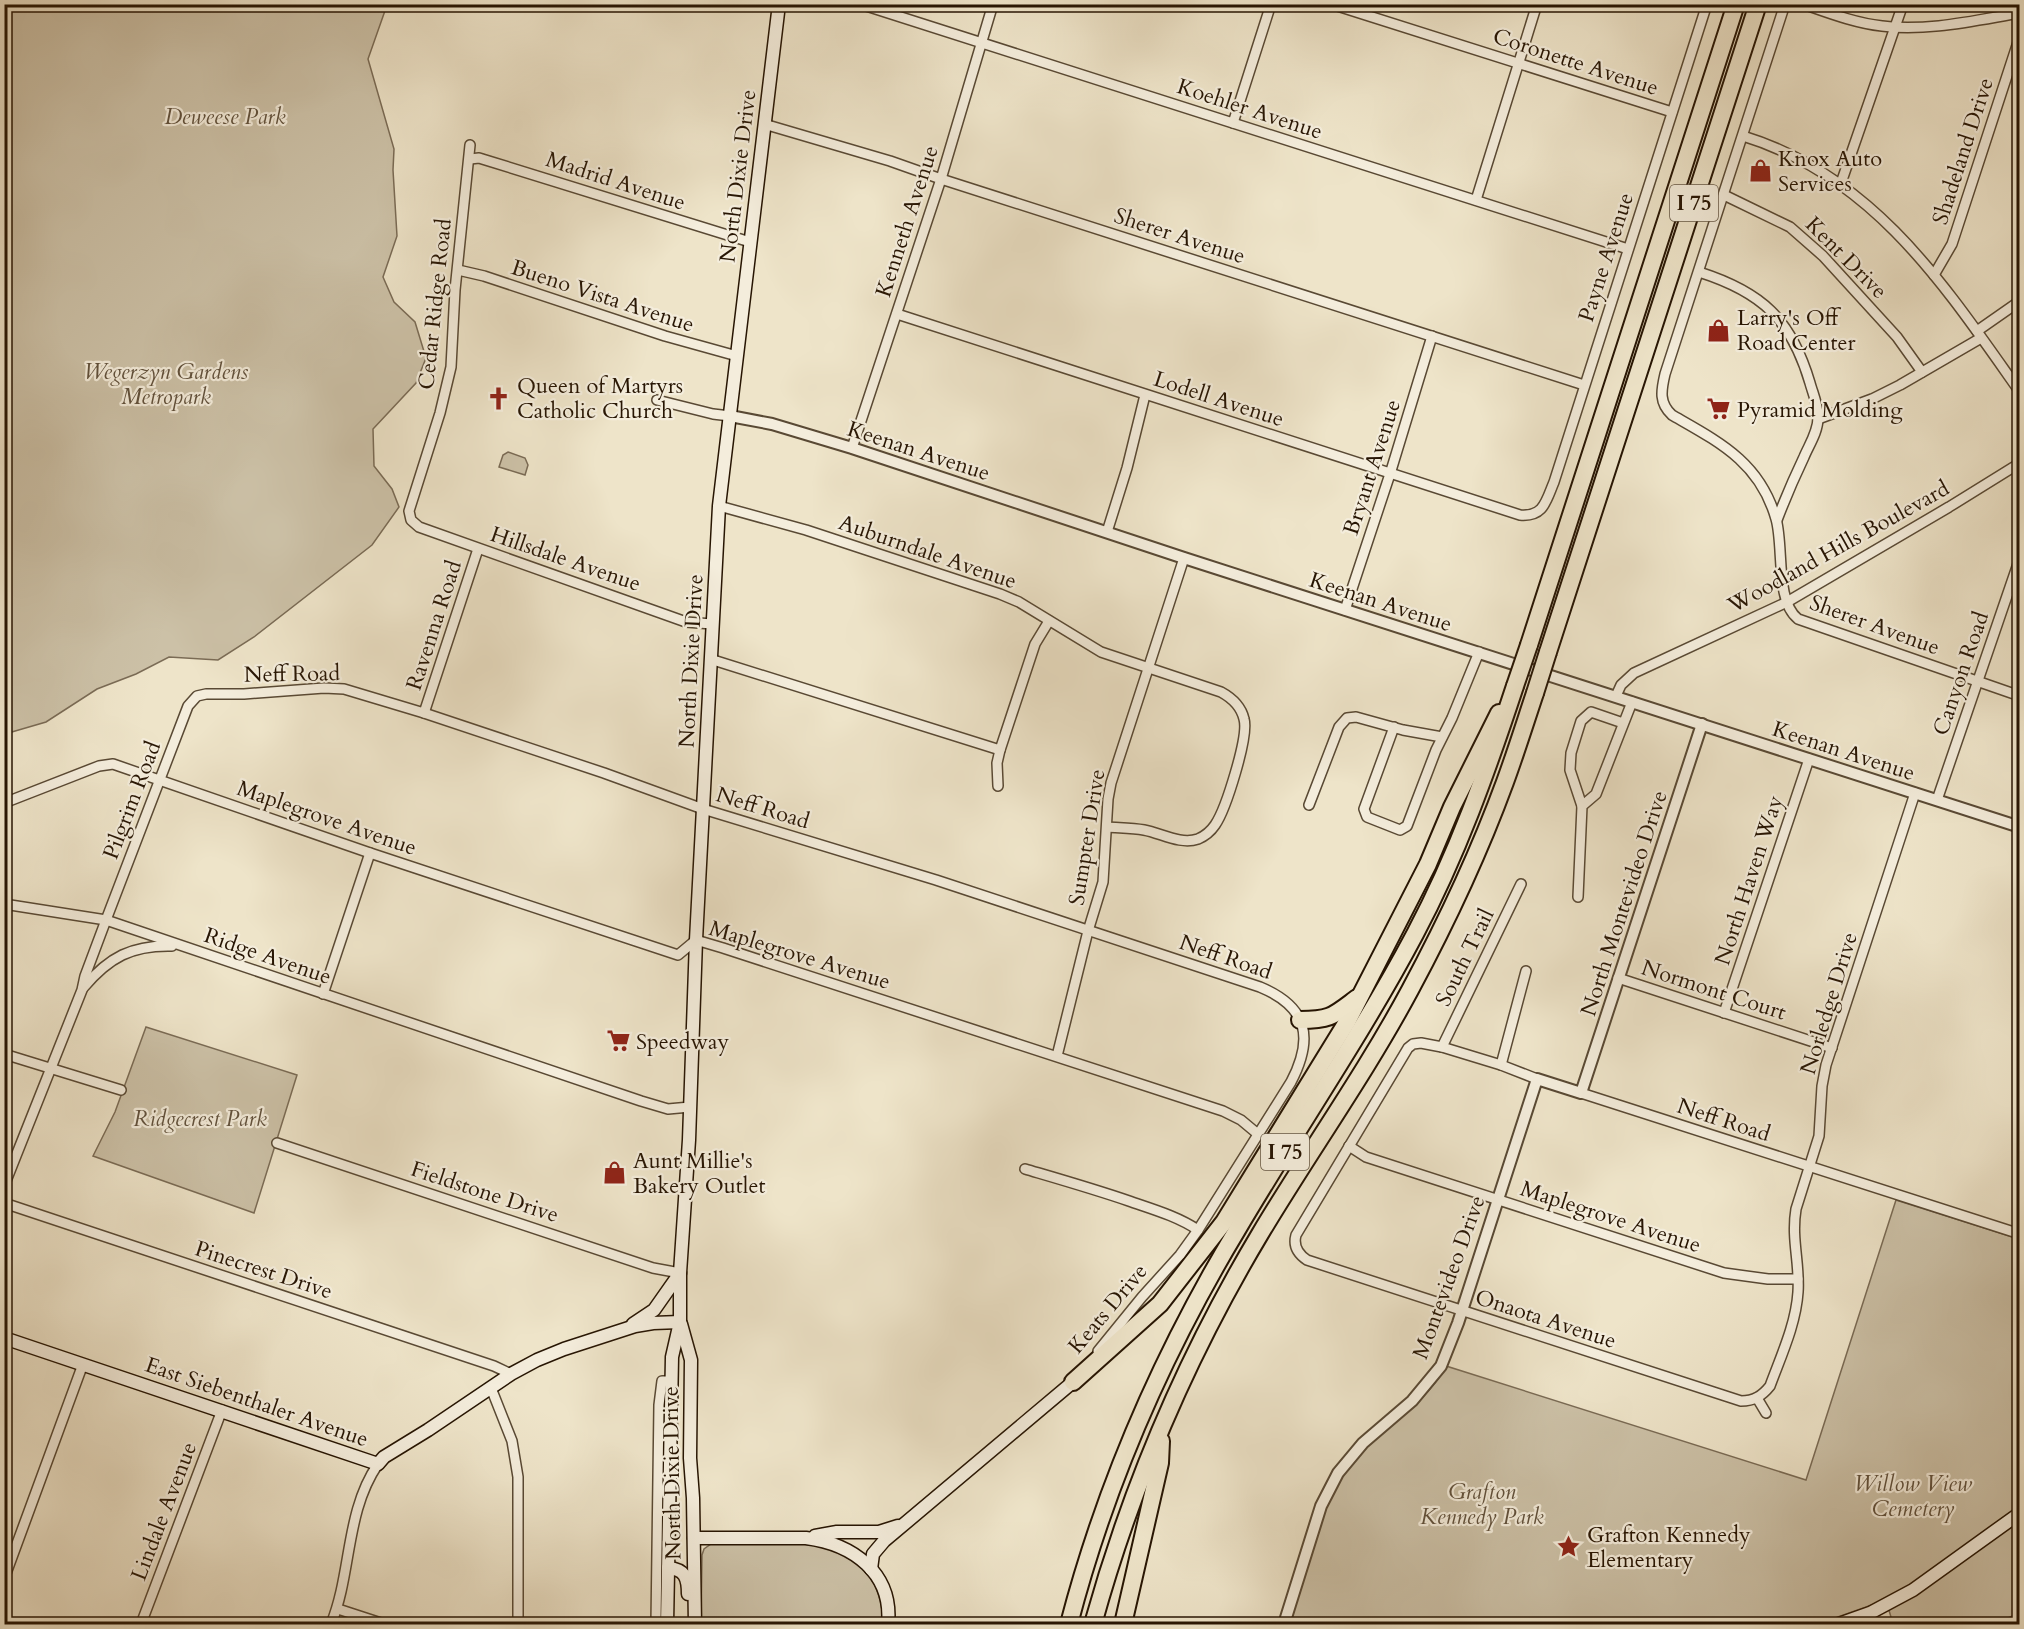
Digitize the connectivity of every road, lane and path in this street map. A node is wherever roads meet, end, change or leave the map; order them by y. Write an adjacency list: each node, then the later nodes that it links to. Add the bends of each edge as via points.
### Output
1 (779, 4): 20 (main road, North Dixie Drive)
2 (860, 4): 16 (street, Koehler Avenue)
3 (993, 4): 16 (street, Kenneth Avenue)
4 (1270, 4): 19 (street)
5 (1331, 4): 17 (street, Coronette Avenue)
6 (1538, 4): 17 (street)
7 (1707, 4): 18 (street, Payne Avenue)
8 (1736, 4): 64 (highway, I 75, bridge)
9 (1758, 4): 136 (highway, I 75, bridge, via 1535,693 1475,856 1410,990 1254,1244 1212,1319)
10 (1785, 4): 21 (street)
11 (1803, 4): 14 (street, via 1864,23)
12 (1903, 4): 14 (street)
13 (2019, 14): 14 (street)
14 (1895, 27): 25 (street)
15 (2019, 36): 32 (street, Shadeland Drive, via 1952,244)
16 (981, 43): 19 (street, Koehler Avenue); 24 (street, Kenneth Avenue)
17 (1520, 64): 18 (street, Coronette Avenue); 27 (street)
18 (1672, 112): 29 (street, Payne Avenue)
19 (1233, 123): 27 (street, Koehler Avenue)
20 (765, 124): 24 (street, Sherer Avenue); 28 (main road, North Dixie Drive)
21 (1743, 136): 25 (street, via 1788,153); 26 (street)
22 (470, 145): 23 (street, Cedar Ridge Road)
23 (470, 159): 28 (street, Madrid Avenue, via 479,158); 30 (street, Cedar Ridge Road)
24 (941, 179): 34 (street, Kenneth Avenue); 36 (street, Sherer Avenue)
25 (1841, 183): 32 (street, via 1891,227)
26 (1724, 195): 31 (street); 38 (street, Kent Drive, via 1790,227 1823,256 1897,337)
27 (1476, 200): 29 (street, Koehler Avenue)
28 (750, 242): 37 (main road, North Dixie Drive)
29 (1628, 249): 39 (street, Payne Avenue)
30 (458, 270): 37 (street, Bueno Vista Avenue); 50 (street, Cedar Ridge Road, via 448,384 409,511)
31 (1699, 272): 44 (street, via 1740,287 1780,320 1801,355); 51 (street, Sherer Avenue, via 1665,374 1661,395 1665,408 1746,464)
32 (1934, 275): 35 (street)
33 (2019, 301): 35 (street)
34 (897, 314): 41 (street, Lodell Avenue); 45 (street, Kenneth Avenue)
35 (1979, 334): 38 (street); 40 (street)
36 (1432, 336): 39 (street, Sherer Avenue); 47 (street, Bryant Avenue)
37 (737, 356): 43 (main road, North Dixie Drive)
38 (1922, 372): 44 (street, via 1872,399)
39 (1584, 384): 49 (street, Payne Avenue, via 1544,507)
40 (2019, 392)
41 (1145, 395): 47 (street, Lodell Avenue); 52 (street)
42 (657, 400): 43 (street)
43 (730, 416): 45 (street, Keenan Avenue); 48 (main road, North Dixie Drive)
44 (1818, 419): 51 (street)
45 (852, 448): 52 (street, Keenan Avenue)
46 (2019, 463): 56 (street, Woodland Hills Boulevard)
47 (1390, 474): 49 (street, Lodell Avenue); 57 (street, Bryant Avenue)
48 (720, 506): 58 (street, Auburndale Avenue, via 1000,594); 59 (main road, North Dixie Drive)
49 (1530, 515)
50 (411, 520): 53 (street, Hillsdale Avenue, via 418,527)
51 (1776, 520): 56 (street, Sherer Avenue)
52 (1107, 532): 54 (street, Keenan Avenue)
53 (478, 549): 59 (street, Hillsdale Avenue, via 686,622); 69 (street, Ravenna Road)
54 (1184, 558): 57 (street, Keenan Avenue); 62 (street, Sumpter Drive)
55 (2019, 561): 63 (street, Canyon Road)
56 (1787, 602): 63 (street, Sherer Avenue, via 1798,620); 66 (street, Woodland Hills Boulevard, via 1634,673)
57 (1345, 610): 60 (street, Keenan Avenue)
58 (1049, 621): 62 (street, Auburndale Avenue, via 1101,652); 74 (street, via 1035,644)
59 (712, 624): 61 (main road, North Dixie Drive)
60 (1479, 652): 66 (street, Keenan Avenue); 73 (street)
61 (710, 659): 74 (street); 83 (main road, North Dixie Drive)
62 (1148, 668): 84 (street, Sumpter Drive, via 1111,783); 84 (street, Auburndale Avenue, via 1227,695 1244,719 1243,746 1220,817 1201,837 1182,841 1143,830)
63 (1978, 682): 67 (street, Sherer Avenue); 79 (street, Canyon Road)
64 (1515, 686): 98 (highway, via 1490,728 1428,864); 154 (highway, I 75, via 1460,840 1417,931 1356,1040 1237,1230 1152,1390 1090,1552)
65 (196, 696): 69 (street, Neff Road, via 332,688); 76 (street, Pilgrim Road, via 188,706)
66 (1616, 696): 68 (street, Keenan Avenue)
67 (2019, 696)
68 (1632, 702): 70 (street); 71 (street, Keenan Avenue)
69 (424, 713): 83 (street, Neff Road)
70 (1623, 723): 82 (street, via 1596,794); 82 (street, via 1591,712 1581,721 1570,770)
71 (1702, 724): 75 (street, Keenan Avenue); 95 (street, North Montevideo Drive)
72 (1394, 727): 73 (street); 73 (street, via 1364,809 1366,817 1400,830 1407,826); 81 (street, via 1356,717 1343,721)
73 (1442, 737)
74 (1000, 750): 77 (street)
75 (1809, 759): 78 (street, Keenan Avenue); 99 (street, North Haven Way)
76 (160, 780): 80 (street, Maplegrove Avenue, via 105,764); 86 (street, Maplegrove Avenue); 90 (street, Pilgrim Road)
77 (998, 786)
78 (1915, 793): 79 (street, Keenan Avenue); 102 (street, Norledge Drive)
79 (1937, 800): 85 (street, Keenan Avenue)
80 (4, 803)
81 (1309, 805)
82 (1582, 806): 88 (street)
83 (703, 808): 91 (street, Neff Road); 92 (main road, North Dixie Drive)
84 (1107, 827): 91 (street, Sumpter Drive, via 1104,876)
85 (2019, 827)
86 (370, 853): 92 (street, Maplegrove Avenue, via 678,955); 97 (street)
87 (1521, 884): 101 (street, South Trail)
88 (1578, 897)
89 (4, 904): 90 (street, Ridge Avenue)
90 (106, 920): 93 (street, Ridge Avenue); 96 (street)
91 (1088, 930): 100 (street, Neff Road, via 1276,994 1290,1004); 104 (street, Sumpter Drive)
92 (696, 940): 104 (street, Maplegrove Avenue); 110 (main road, North Dixie Drive)
93 (187, 949): 96 (street, via 159,946 130,951 106,964); 97 (street, Ridge Avenue)
94 (1526, 971): 105 (street)
95 (1618, 978): 99 (street, Normont Court); 109 (street, North Montevideo Drive)
96 (82, 990): 106 (street)
97 (323, 994): 110 (street, Ridge Avenue, via 641,1101 668,1109)
98 (1362, 994): 100 (highway, via 1323,1020); 130 (highway, via 1224,1222 1160,1304)
99 (1724, 1013): 102 (street, Normont Court)
100 (1300, 1020): 111 (street, Keats Drive, via 1303,1046 1296,1073)
101 (1442, 1047): 105 (street, Neff Road); 113 (street, Neff Road, via 1416,1043 1408,1048)
102 (1832, 1048): 114 (street, Norledge Drive, via 1822,1086 1819,1136)
103 (4, 1054): 106 (street)
104 (1057, 1056): 111 (street, Maplegrove Avenue, via 1222,1111)
105 (1501, 1065): 107 (street, Neff Road)
106 (50, 1069): 108 (street); 116 (street)
107 (1537, 1079): 109 (street, Neff Road); 117 (street, Montevideo Drive)
108 (121, 1090)
109 (1581, 1093): 114 (street, Neff Road)
110 (690, 1107): 121 (main road, North Dixie Drive)
111 (1259, 1135): 119 (street, Keats Drive)
112 (277, 1143): 121 (street, Fieldstone Drive, via 652,1268)
113 (1349, 1146): 117 (street, Maplegrove Avenue, via 1366,1157); 123 (street, Onaota Avenue, via 1296,1235 1295,1246 1301,1256)
114 (1810, 1168): 120 (street, Neff Road); 122 (street, Norledge Drive, via 1794,1221)
115 (1025, 1169): 119 (street, via 1158,1211)
116 (4, 1186)
117 (1497, 1199): 122 (street, Maplegrove Avenue, via 1724,1273); 123 (street, Montevideo Drive)
118 (4, 1203): 128 (street, Pinecrest Drive)
119 (1198, 1230): 130 (street, Keats Drive)
120 (2019, 1234)
121 (680, 1273): 124 (main road, North Dixie Drive); 125 (main road, via 654,1310)
122 (1798, 1279): 132 (street, Norledge Drive, via 1796,1309 1782,1354 1770,1386)
123 (1461, 1311): 132 (street, Onaota Avenue, via 1741,1401); 157 (street, Montevideo Drive, via 1441,1366 1429,1382 1363,1443 1338,1473 1322,1506)
124 (680, 1322): 125 (main road, East Siebenthaler Avenue); 129 (main road, North Dixie Drive); 134 (main road, North Dixie Drive, via 691,1360)
125 (623, 1330): 128 (main road, East Siebenthaler Avenue, via 564,1349)
126 (4, 1338): 127 (main road, East Siebenthaler Avenue)
127 (83, 1364): 133 (main road, East Siebenthaler Avenue); 144 (street)
128 (511, 1374): 131 (main road, East Siebenthaler Avenue)
129 (671, 1381): 134 (main road, via 681,1382); 142 (main road, North Dixie Drive)
130 (1073, 1382): 139 (main road, Keats Drive)
131 (491, 1388): 137 (main road, East Siebenthaler Avenue); 151 (street, via 512,1441 518,1477)
132 (1758, 1398): 135 (street)
133 (222, 1410): 137 (main road, East Siebenthaler Avenue); 148 (street, Lindale Avenue)
134 (690, 1410): 140 (main road, North Dixie Drive)
135 (1766, 1413)
136 (1163, 1423): 155 (highway, I 75, via 1121,1531); 156 (highway, via 1160,1463)
137 (378, 1464): 145 (street, via 354,1519)
138 (2019, 1513): 158 (main road, via 1913,1590)
139 (902, 1525): 141 (main road, via 879,1532 837,1532); 143 (main road, Keats Drive, via 873,1554)
140 (694, 1538): 141 (main road); 152 (main road, North Dixie Drive)
141 (806, 1538): 143 (main road, via 843,1548)
142 (662, 1568): 147 (main road, North Dixie Drive); 152 (main road, via 683,1572 688,1581 688,1605)
143 (871, 1569): 153 (main road, via 887,1595)
144 (4, 1580)
145 (338, 1609): 146 (street); 149 (street)
146 (358, 1621): 150 (street)
147 (665, 1623)
148 (141, 1624)
149 (331, 1624)
150 (384, 1624)
151 (518, 1624)
152 (694, 1624)
153 (888, 1624)
154 (1069, 1624)
155 (1093, 1624)
156 (1123, 1624)
157 (1284, 1624)
158 (1839, 1624)

